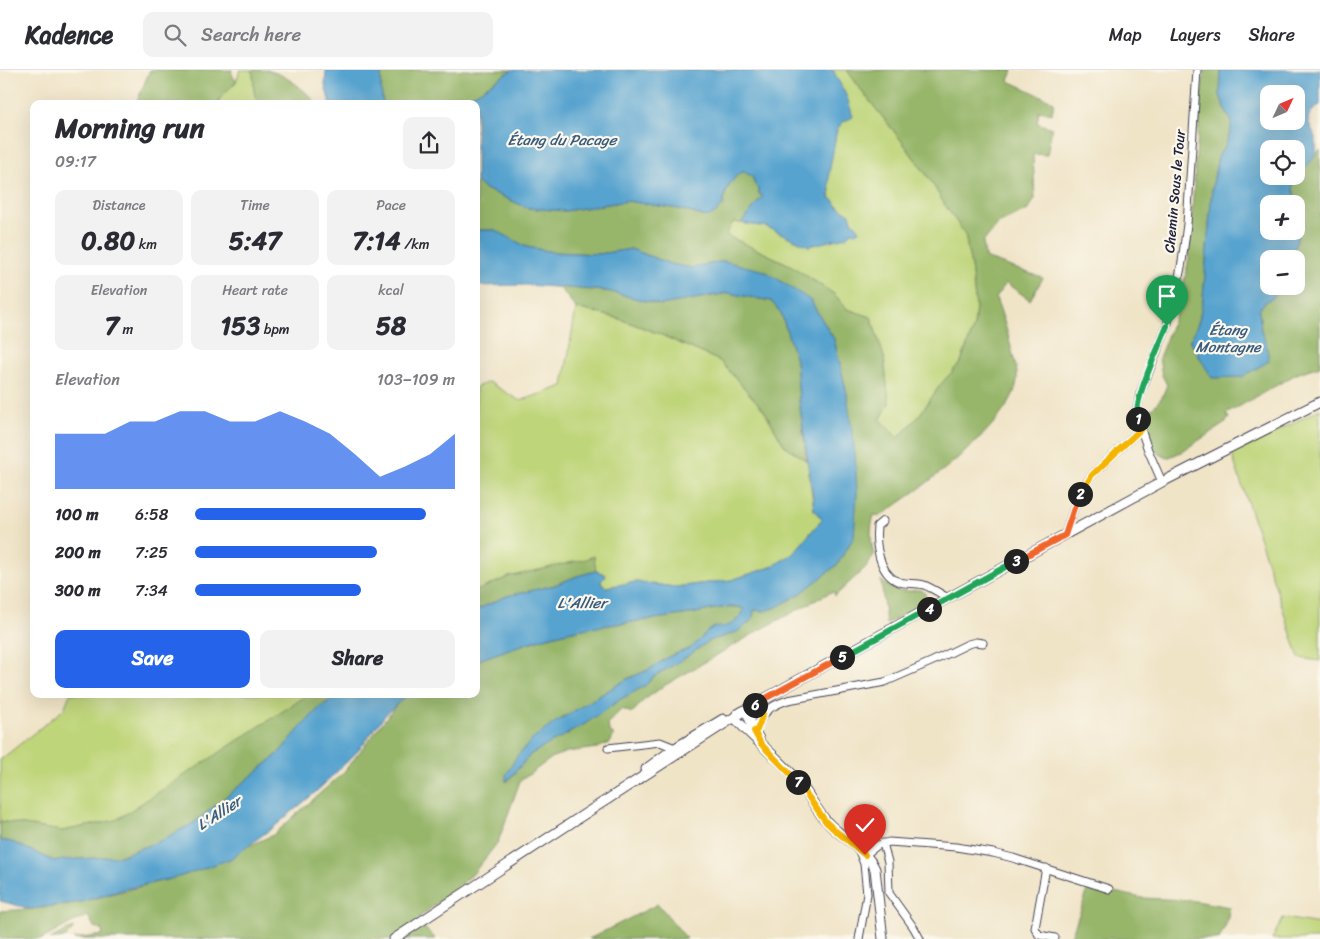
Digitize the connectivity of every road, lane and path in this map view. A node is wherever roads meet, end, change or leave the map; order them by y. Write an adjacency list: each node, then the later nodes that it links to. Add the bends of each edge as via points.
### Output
1 (1197, 70): 3 (street, Chemin Sous le Tour, via 1182,262 1167,326 1140,394 1136,415)
2 (1320, 402): 4 (street)
3 (1141, 429): 4 (street, Chemin Sous le Tour); 6 (street, via 1092,475 1082,490)
4 (1162, 482): 6 (street)
5 (883, 521): 7 (street, via 877,526 876,539 880,561 888,576 898,582 923,585)
6 (1065, 535): 7 (street)
7 (948, 598): 8 (street)
8 (873, 640): 10 (street); 11 (street, via 774,688)
9 (983, 643): 12 (street, via 968,644 885,682 788,700)
10 (755, 704): 11 (street); 12 (street)
11 (737, 714): 13 (street); 13 (street); 15 (street)
12 (763, 714): 13 (street, via 757,730)
13 (751, 733): 17 (street, via 800,783 826,822)
14 (608, 748): 15 (street, via 660,742)
15 (676, 751): 21 (street)
16 (883, 843): 17 (street); 18 (street, via 956,847 993,853); 24 (street, via 888,862 889,893)
17 (862, 853): 22 (street, via 867,894); 23 (street, via 875,870)
18 (1046, 868): 19 (street); 20 (street, via 1035,928 1039,935)
19 (1109, 889)
20 (1055, 938)
21 (394, 939)
22 (859, 939)
23 (883, 939)
24 (920, 939)

